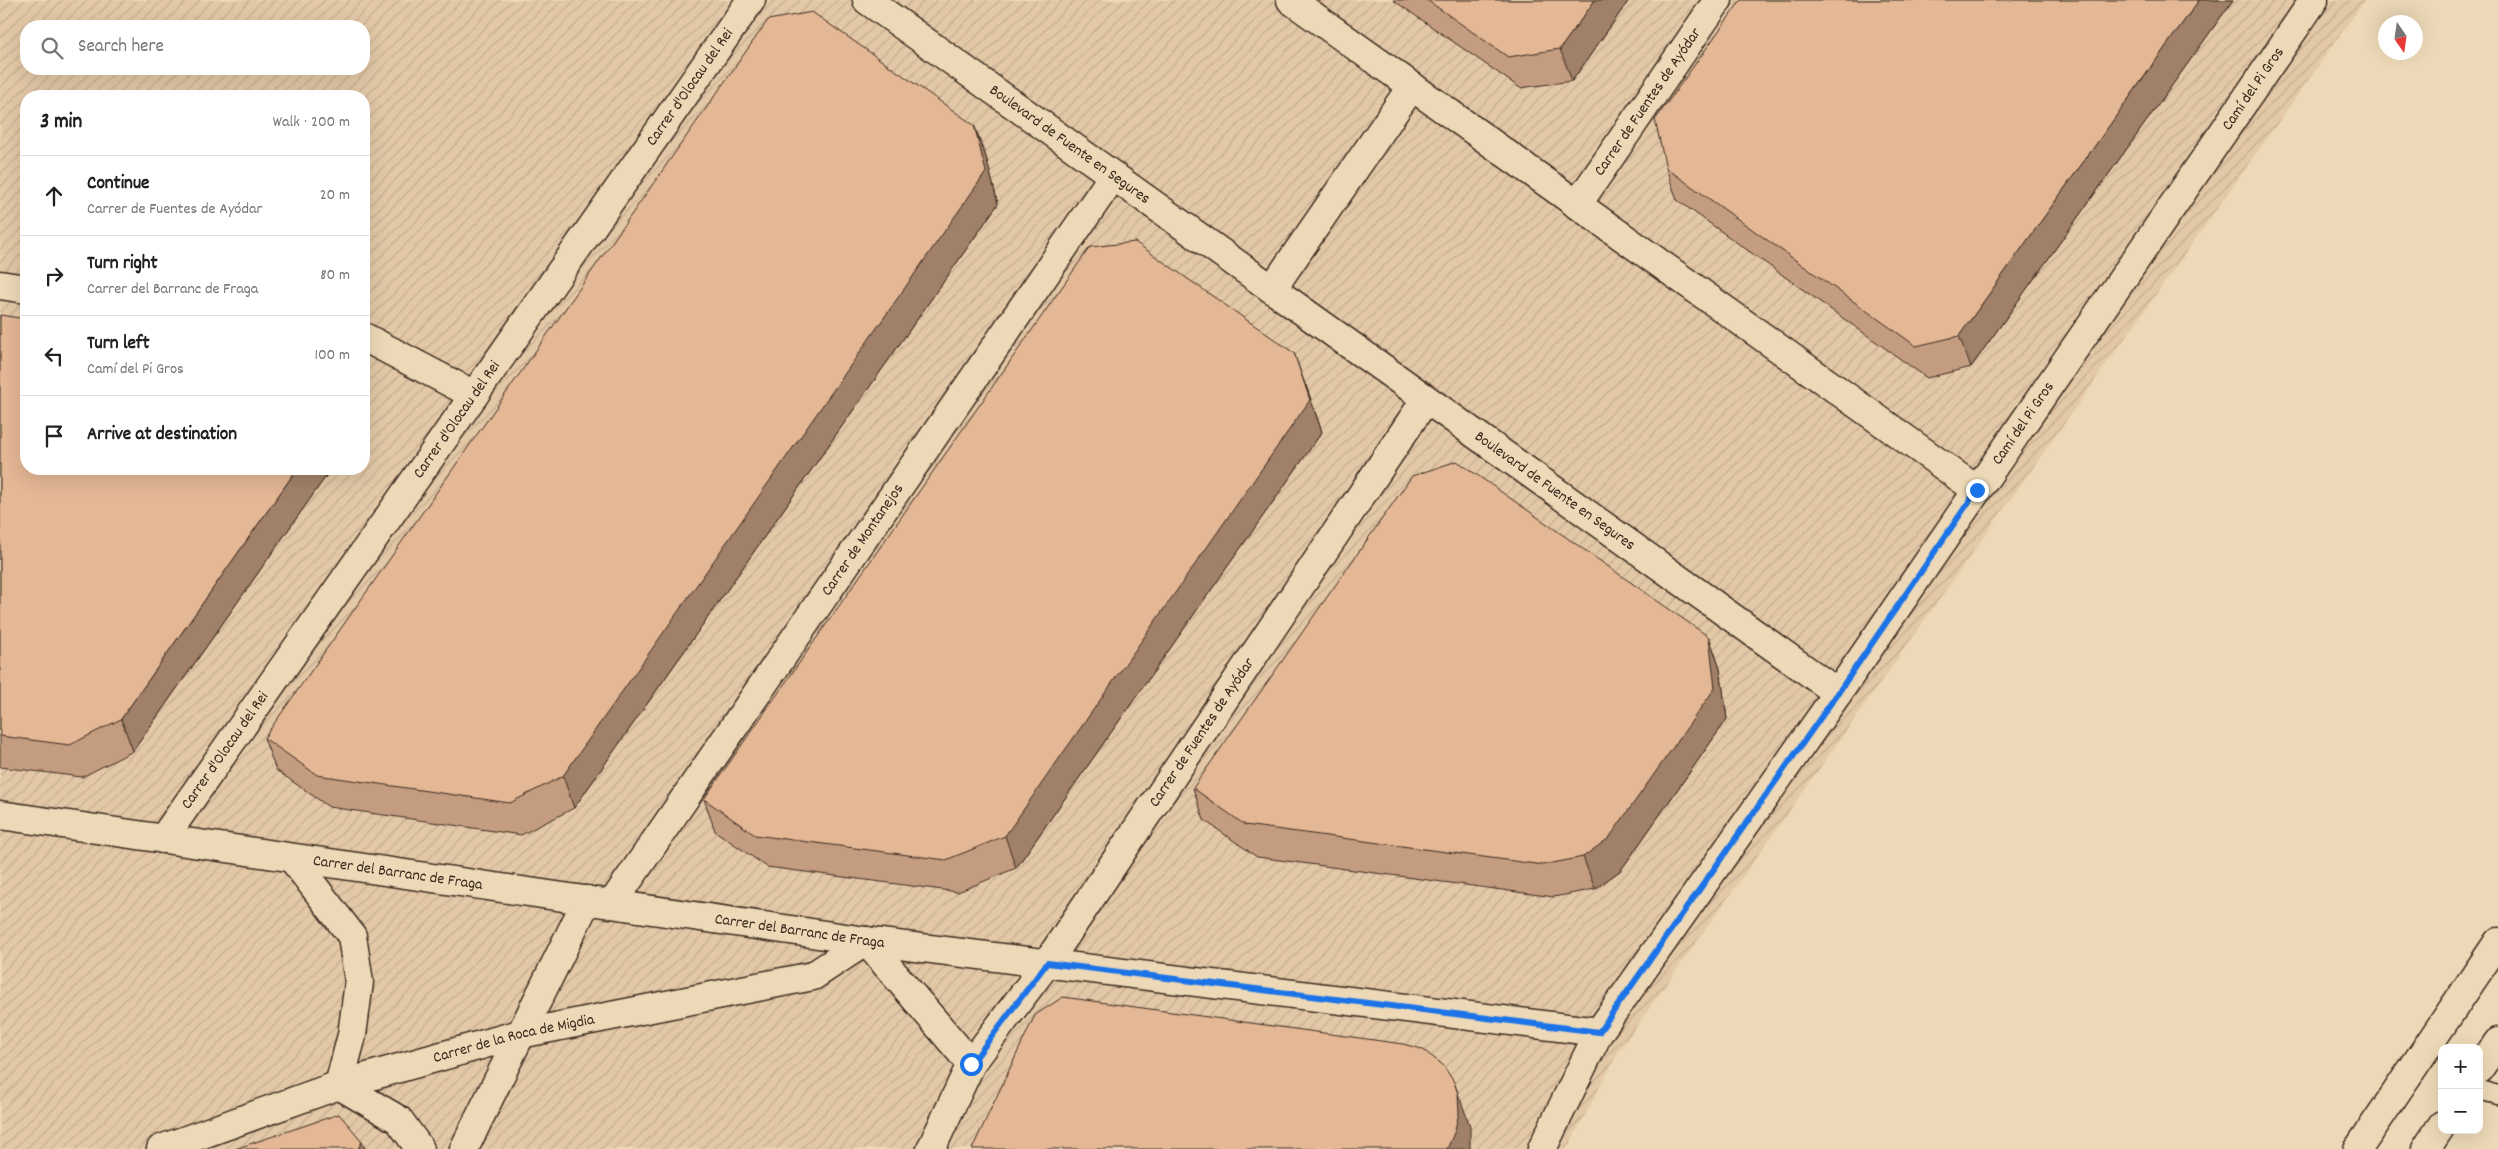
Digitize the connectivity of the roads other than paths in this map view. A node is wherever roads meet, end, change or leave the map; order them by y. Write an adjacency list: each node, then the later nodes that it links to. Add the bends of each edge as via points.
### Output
1 (751, 0): 13 (street, Carrer d'Olocau del Rei)
2 (867, 0): 7 (street, Boulevard de Fuente en Segures)
3 (1291, 0): 6 (street)
4 (1718, 0): 8 (street, Carrer de Fuentes de Ayódar)
5 (2314, 0): 15 (street, Camí del Pi Gros)
6 (1412, 86): 8 (street); 11 (street)
7 (1113, 176): 11 (street, Boulevard de Fuente en Segures); 20 (street, Carrer de Montanejos)
8 (1577, 205): 15 (street)
9 (0, 285): 10 (street)
10 (20, 288)
11 (1272, 289): 14 (street, Boulevard de Fuente en Segures)
12 (370, 340): 13 (street)
13 (474, 395): 18 (street, Carrer d'Olocau del Rei)
14 (1426, 399): 16 (street, Boulevard de Fuente en Segures); 23 (street, Carrer de Fuentes de Ayódar)
15 (1977, 490): 16 (street, Camí del Pi Gros)
16 (1838, 693): 24 (street, Camí del Pi Gros)
17 (0, 815): 18 (street, Carrer del Barranc de Fraga)
18 (163, 839): 19 (street, Carrer del Barranc de Fraga)
19 (292, 858): 20 (street, Carrer del Barranc de Fraga); 29 (street, via 352,936 359,982 352,1034)
20 (599, 902): 21 (street, Carrer del Barranc de Fraga); 25 (street, Carrer de Montanejos)
21 (866, 941): 23 (street, Carrer del Barranc de Fraga); 25 (street, Carrer de la Roca de Migdia, via 813,976); 27 (street)
22 (2498, 942): 38 (street)
23 (1047, 963): 24 (street, Carrer del Barranc de Fraga); 27 (street, Carrer de Fuentes de Ayódar)
24 (1599, 1032): 37 (street, Camí del Pi Gros)
25 (520, 1034): 29 (street, Carrer de la Roca de Migdia); 35 (street, Carrer de Montanejos)
26 (2498, 1042): 28 (street)
27 (971, 1064): 36 (street, Carrer de Fuentes de Ayódar)
28 (2483, 1064)
29 (339, 1085): 33 (street, Carrer de la Roca de Migdia); 34 (street, via 399,1120)
30 (2483, 1091): 31 (lane)
31 (2498, 1095)
32 (2438, 1131): 39 (street)
33 (161, 1149)
34 (420, 1149)
35 (464, 1149)
36 (931, 1149)
37 (1542, 1149)
38 (2358, 1149)
39 (2426, 1149)

